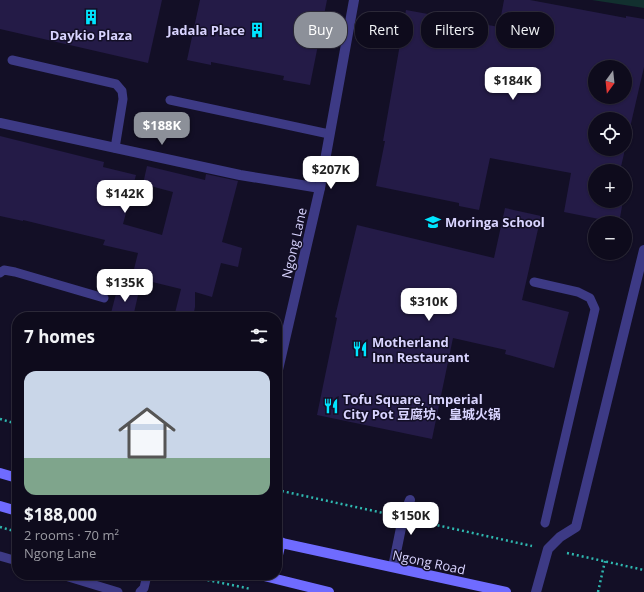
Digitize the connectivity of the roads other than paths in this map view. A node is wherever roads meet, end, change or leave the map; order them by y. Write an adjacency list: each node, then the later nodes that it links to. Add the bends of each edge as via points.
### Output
1 (354, 0): 5 (street, Ngong Lane)
2 (12, 60): 6 (lane, via 116,84 124,99)
3 (170, 100): 5 (lane)
4 (0, 123): 6 (street)
5 (329, 134): 7 (street, Ngong Lane)
6 (115, 148): 7 (street, via 240,175)
7 (320, 188): 12 (street, Ngong Lane)
8 (644, 250): 31 (street, via 576,527 560,537 548,549)
9 (0, 273): 11 (lane, via 4,270 15,272)
10 (534, 282): 18 (lane, via 578,292 590,298 594,309)
11 (104, 298)
12 (282, 352)
13 (0, 473): 14 (main road)
14 (12, 477)
15 (410, 500): 22 (street, via 403,518)
16 (0, 506): 17 (main road)
17 (12, 509)
18 (545, 523)
19 (282, 543): 22 (main road, Ngong Road)
20 (0, 556): 21 (lane)
21 (12, 560)
22 (393, 567): 30 (main road, Ngong Road)
23 (78, 580): 27 (lane)
24 (146, 580): 28 (lane)
25 (280, 580): 26 (main road)
26 (302, 589): 29 (main road)
27 (118, 592)
28 (140, 592)
29 (329, 592)
30 (506, 592)
31 (536, 592)

